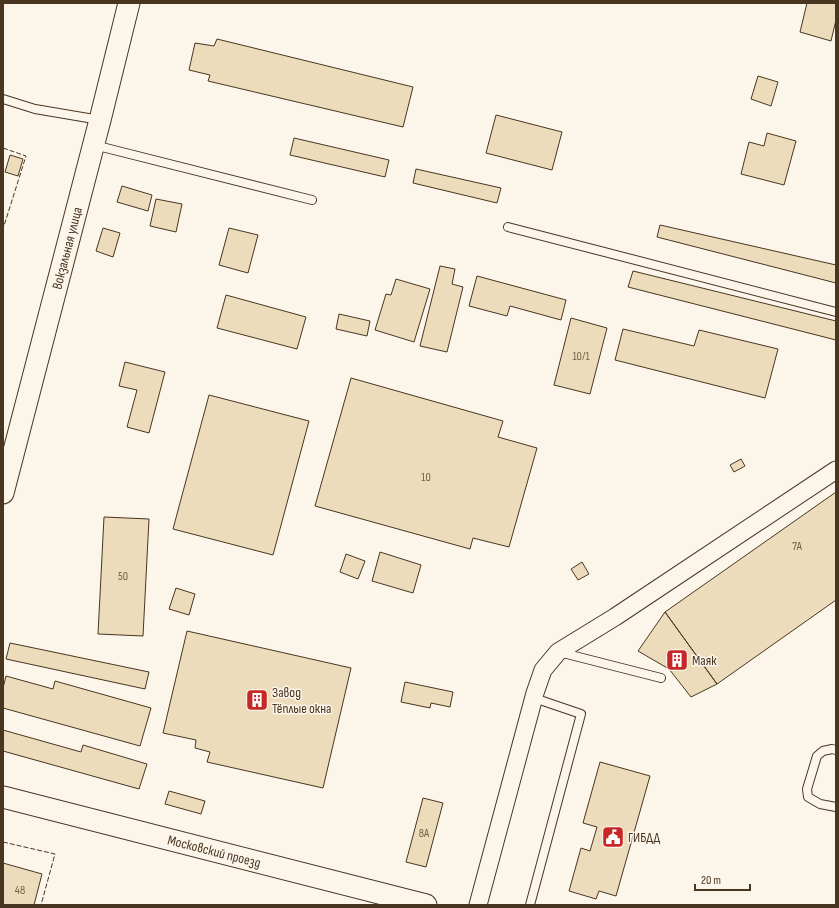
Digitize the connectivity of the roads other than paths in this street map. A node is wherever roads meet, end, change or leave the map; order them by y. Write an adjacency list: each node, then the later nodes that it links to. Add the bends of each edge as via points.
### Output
1 (129, 3): 3 (street, Вокзальная улица)
2 (3, 99): 3 (lane, via 35,109)
3 (100, 120): 4 (street, Вокзальная улица)
4 (94, 144): 5 (lane); 9 (street, Вокзальная улица)
5 (312, 200)
6 (508, 227): 7 (lane)
7 (836, 312)
8 (836, 470): 10 (street)
9 (3, 493)
10 (558, 652): 11 (lane); 12 (street, via 543,670)
11 (661, 678)
12 (534, 698): 17 (street); 18 (lane, via 582,714)
13 (836, 750): 15 (lane, via 823,751 817,756 807,789 808,798 820,804)
14 (3, 797): 16 (street, Московский проезд)
15 (836, 807)
16 (426, 905)
17 (478, 905)
18 (530, 905)

